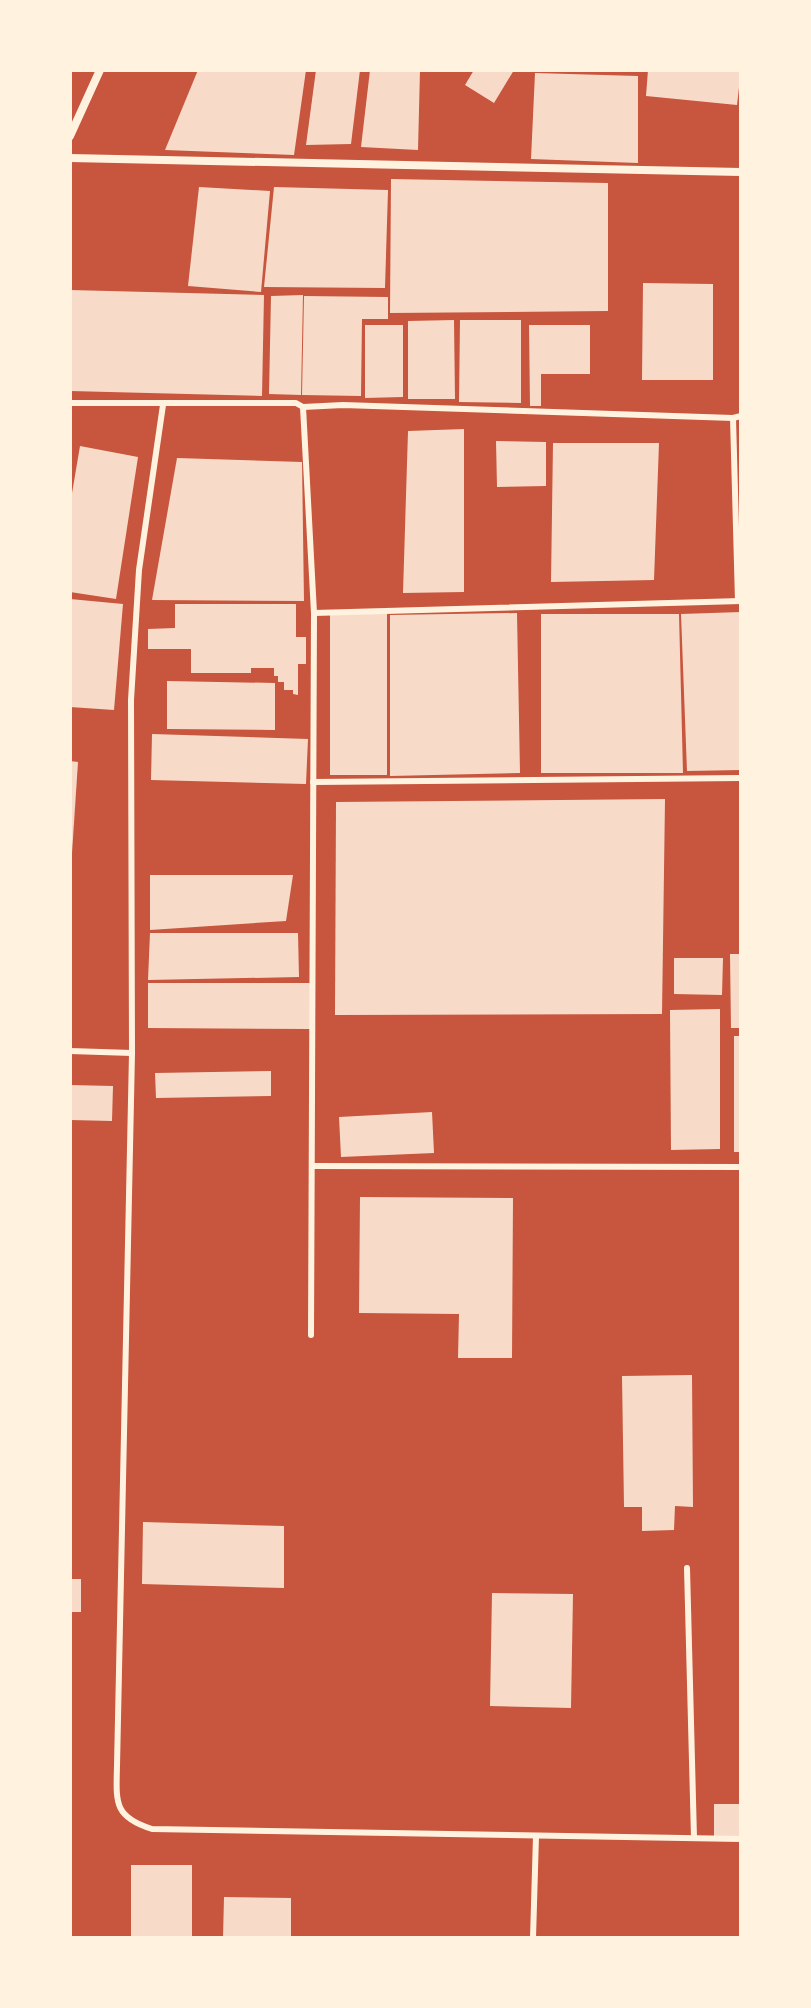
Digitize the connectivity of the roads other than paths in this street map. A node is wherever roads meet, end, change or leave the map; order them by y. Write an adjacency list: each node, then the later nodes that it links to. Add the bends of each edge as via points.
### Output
1 (100, 70): 2 (street)
2 (70, 136)
3 (70, 158): 4 (street)
4 (741, 172)
5 (70, 403): 6 (lane)
6 (163, 405): 7 (lane); 15 (lane, via 143,536 131,700)
7 (303, 407): 9 (lane); 11 (lane)
8 (741, 416): 9 (lane)
9 (733, 418): 10 (lane)
10 (740, 601): 11 (lane)
11 (314, 613): 13 (lane)
12 (741, 778): 13 (lane)
13 (313, 782): 16 (lane)
14 (70, 1051): 15 (lane)
15 (132, 1053): 20 (lane, via 116,1790 121,1812 152,1829)
16 (313, 1166): 17 (lane); 18 (lane)
17 (741, 1167)
18 (311, 1335)
19 (687, 1568): 21 (lane)
20 (536, 1836): 21 (lane); 23 (lane)
21 (694, 1838): 22 (lane)
22 (741, 1839)
23 (533, 1938)

